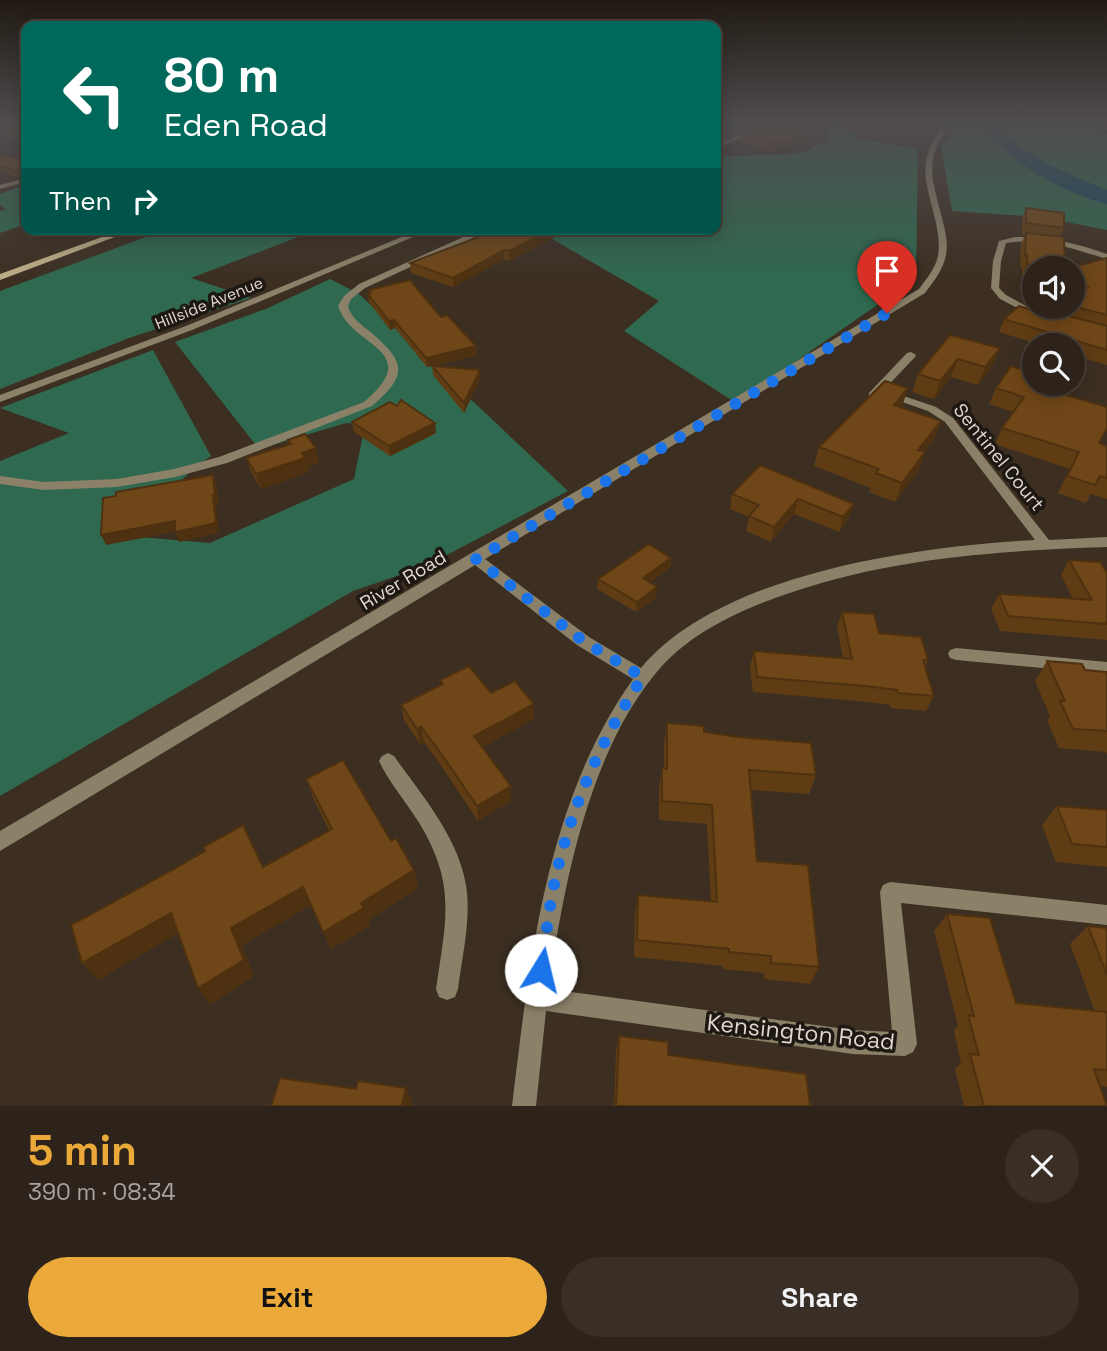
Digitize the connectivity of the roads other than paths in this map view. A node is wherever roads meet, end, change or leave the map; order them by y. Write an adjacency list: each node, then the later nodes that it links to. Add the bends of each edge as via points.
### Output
1 (930, 176): 17 (street, River Road, via 943,256 936,277 922,291)
2 (21, 181): 3 (street)
3 (0, 187)
4 (115, 235): 8 (main road)
5 (414, 235): 12 (street, Hillside Avenue)
6 (474, 235): 14 (street, via 362,286 347,298 346,316 394,360 396,373 388,389 368,404 223,460 175,473 117,483 44,486)
7 (1107, 257): 9 (street, via 1060,244 1003,241 995,288)
8 (0, 276)
9 (1022, 308)
10 (911, 355): 11 (street)
11 (877, 391): 13 (street); 16 (street, Sentinel Court, via 932,409 949,420)
12 (0, 400)
13 (863, 406)
14 (0, 480)
15 (1107, 542): 16 (street)
16 (1045, 544): 20 (street, via 924,553 803,582 701,625)
17 (476, 559): 20 (street, via 583,641); 22 (street, River Road)
18 (957, 654): 19 (street)
19 (1107, 668)
20 (643, 677): 25 (street, via 601,748 575,813 553,888)
21 (388, 761): 24 (street, via 449,856 456,882 458,913)
22 (0, 842)
23 (1107, 915): 25 (street, Kensington Road, via 890,892 905,1044 853,1042)
24 (447, 989)
25 (536, 998): 26 (street)
26 (524, 1106)

